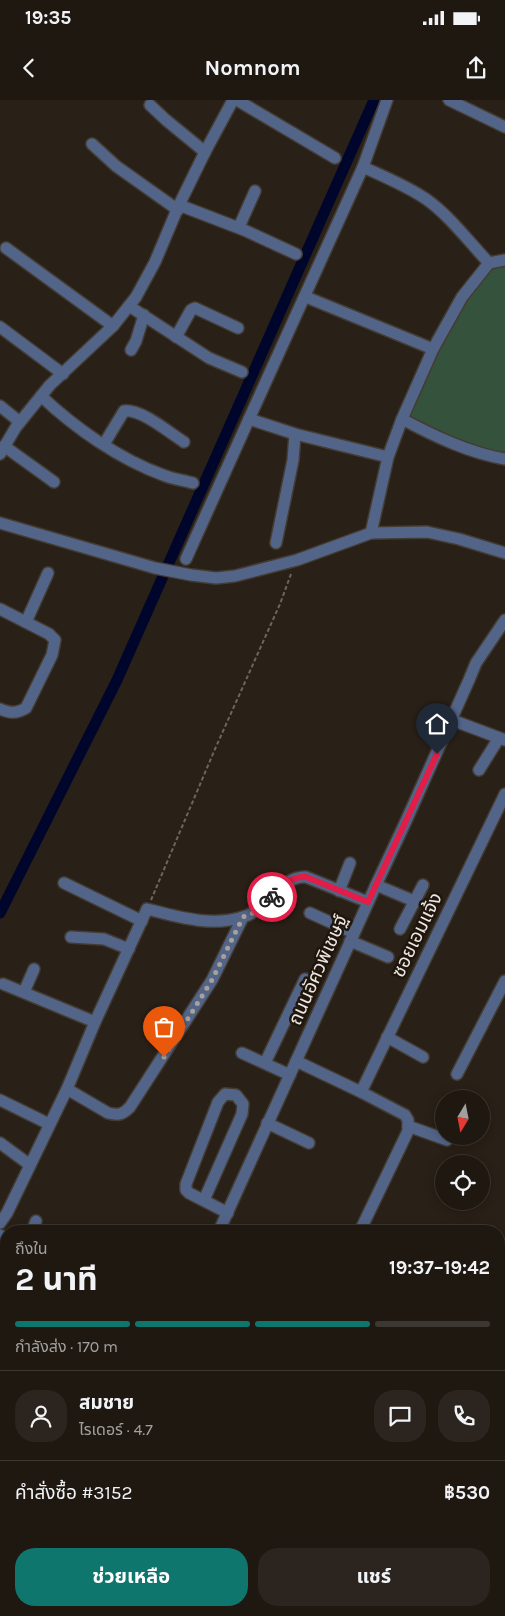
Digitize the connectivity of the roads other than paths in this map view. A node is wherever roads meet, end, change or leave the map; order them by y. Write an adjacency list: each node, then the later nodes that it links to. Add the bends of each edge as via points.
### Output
1 (235, 100): 7 (street); 8 (street)
2 (387, 100): 9 (street)
3 (449, 100): 5 (street)
4 (150, 105): 7 (street)
5 (505, 127)
6 (92, 144): 11 (street, via 116,166)
7 (205, 152): 11 (street)
8 (335, 158)
9 (363, 167): 16 (street, via 427,200); 17 (street)
10 (255, 191): 12 (street)
11 (179, 207): 12 (street); 18 (street, via 155,262)
12 (239, 228): 14 (street)
13 (6, 248): 20 (street)
14 (296, 254)
15 (505, 260): 16 (street)
16 (489, 263): 24 (street, via 462,297)
17 (306, 297): 24 (street); 30 (street)
18 (129, 306): 19 (street); 20 (street)
19 (144, 315): 23 (street); 25 (street)
20 (113, 326): 27 (street)
21 (0, 327): 27 (street)
22 (238, 328): 23 (street, via 195,308)
23 (176, 337): 26 (street, via 209,358)
24 (432, 349): 31 (street)
25 (130, 350)
26 (242, 372)
27 (63, 374): 28 (street)
28 (41, 396): 32 (street); 35 (street, via 60,414)
29 (0, 406): 32 (street)
30 (249, 419): 33 (street); 45 (street)
31 (402, 419): 37 (street); 38 (street, via 469,450)
32 (20, 422): 36 (street)
33 (295, 434): 37 (street); 43 (street)
34 (184, 442): 35 (street, via 129,410 119,417)
35 (104, 444): 40 (street, via 135,464)
36 (2, 450): 39 (street)
37 (388, 457): 42 (street)
38 (505, 459)
39 (54, 482)
40 (193, 483)
41 (0, 523): 42 (street, via 155,568 216,578 296,560)
42 (371, 533): 44 (street, via 427,532)
43 (276, 543)
44 (505, 552)
45 (186, 559)
46 (48, 573): 49 (street)
47 (0, 610): 49 (street)
48 (505, 620): 51 (street, ถนนอัศวพิเชษฐ์, via 476,663)
49 (26, 622): 50 (street, via 55,640 52,655 26,708 18,713)
50 (0, 708)
51 (452, 720): 52 (street); 57 (street, ถนนอัศวพิเชษฐ์)
52 (502, 739): 53 (street)
53 (479, 770)
54 (505, 794): 76 (street, ซอยเอมแจ้ง)
55 (350, 863): 59 (street)
56 (64, 883): 64 (street)
57 (376, 885): 60 (street); 61 (street, ถนนอัศวพิเชษฐ์)
58 (423, 885): 60 (street)
59 (339, 891): 61 (street); 63 (street, via 298,876 253,913)
60 (414, 900): 65 (street)
61 (368, 902): 66 (street, ถนนอัศวพิเชษฐ์)
62 (310, 913): 66 (street)
63 (243, 917): 64 (street, via 212,923 147,909); 83 (street, via 212,980 130,1107 116,1116)
64 (142, 922): 68 (street)
65 (400, 929)
66 (352, 937): 69 (street); 79 (street, ถนนอัศวพิเชษฐ์)
67 (71, 938): 68 (street, via 104,939)
68 (129, 950): 75 (street)
69 (388, 957)
70 (34, 969): 74 (street)
71 (305, 979): 80 (street)
72 (505, 981): 81 (street)
73 (3, 984): 74 (street)
74 (24, 992): 75 (street)
75 (95, 1022): 83 (street)
76 (387, 1037): 78 (street); 84 (street, ซอยเอมแจ้ง)
77 (242, 1052): 80 (street)
78 (423, 1057)
79 (296, 1061): 82 (street, ถนนอัศวพิเชษฐ์); 84 (street)
80 (265, 1063): 82 (street)
81 (457, 1074)
82 (290, 1075): 86 (street, ถนนอัศวพิเชษฐ์)
83 (67, 1089): 87 (street)
84 (361, 1092): 88 (street, via 405,1115)
85 (0, 1100): 87 (street)
86 (267, 1123): 90 (street); 94 (street, ถนนอัศวพิเชษฐ์)
87 (49, 1124): 92 (street)
88 (408, 1126): 89 (street); 97 (street)
89 (435, 1136)
90 (309, 1142)
91 (0, 1143): 92 (street)
92 (30, 1165): 95 (street)
93 (204, 1200): 93 (street, via 186,1190 186,1184 218,1102 225,1094 236,1095 243,1104 242,1114); 94 (street)
94 (228, 1213): 96 (street, ถนนอัศวพิเชษฐ์)
95 (0, 1223)
96 (222, 1225)
97 (363, 1225)

